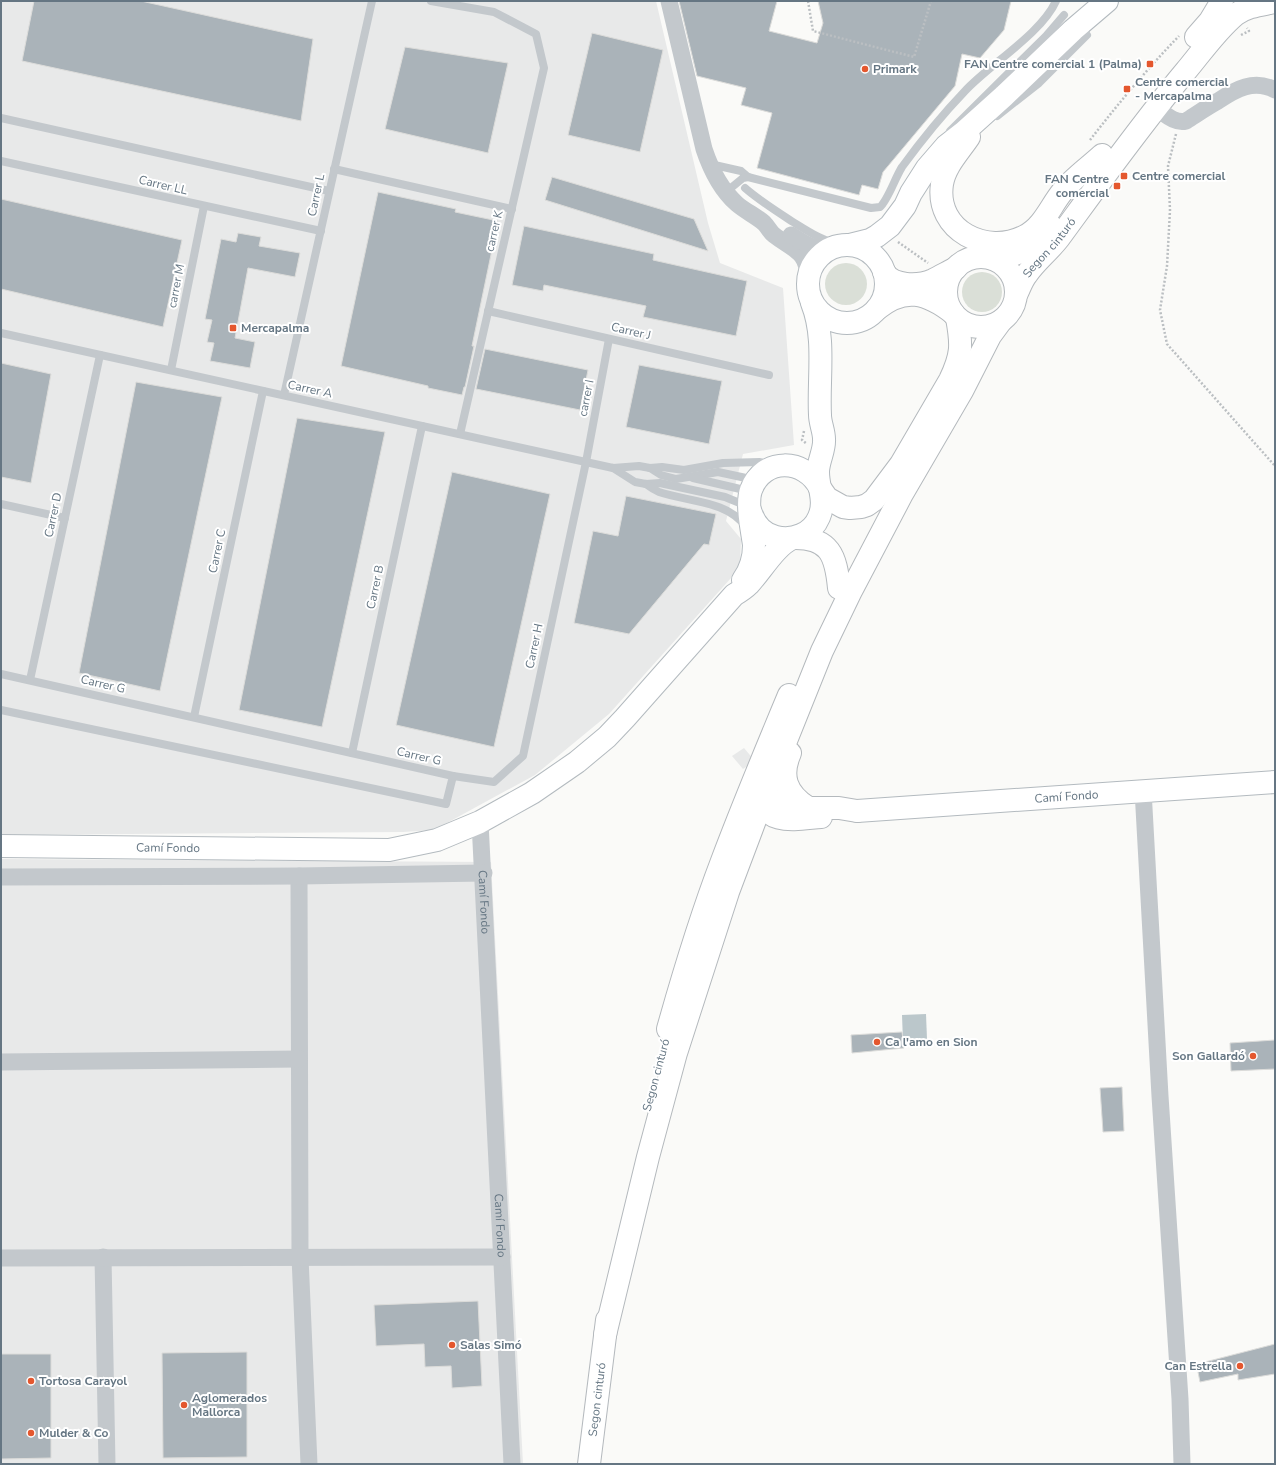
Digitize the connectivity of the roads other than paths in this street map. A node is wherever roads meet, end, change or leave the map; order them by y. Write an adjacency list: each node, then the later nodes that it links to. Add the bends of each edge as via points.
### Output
1 (372, 1): 19 (lane, Carrer L)
2 (431, 1): 25 (lane, carrer K, via 494,12 536,34 544,68)
3 (669, 1): 18 (street)
4 (1062, 1): 7 (lane)
5 (1107, 1): 13 (main road, via 1073,30)
6 (1222, 1): 16 (main road, via 1210,21)
7 (1055, 4): 20 (lane, via 1027,36 965,91 902,167 880,207 871,208)
8 (1269, 4): 12 (main road, Segon cinturó, via 1247,9 1224,26)
9 (1064, 15): 27 (lane, via 937,145 917,170 897,208)
10 (1087, 35): 13 (lane, via 1039,83)
11 (1275, 90): 12 (street, via 1263,85 1245,86 1181,122)
12 (1156, 108): 34 (main road, Segon cinturó, via 1058,239 1026,275)
13 (990, 114): 15 (main road); 27 (main road, via 941,151 918,180)
14 (1, 118): 22 (lane)
15 (974, 133): 16 (main road, via 951,162 945,174 943,204 949,218 958,229 970,237 988,242 1009,241 1034,230 1062,191); 27 (main road, via 951,151 936,169 918,196 906,223)
16 (1102, 155): 30 (main road, via 1039,240 1017,254)
17 (1, 161): 24 (lane, Carrer LL)
18 (709, 164): 20 (lane, via 741,171); 23 (street, via 715,178)
19 (334, 169): 22 (lane, Carrer L); 25 (lane)
20 (748, 177): 23 (lane)
21 (745, 188): 29 (lane, via 762,202 814,234)
22 (329, 192): 28 (lane, Carrer L)
23 (726, 192): 26 (street, via 737,204)
24 (204, 206): 28 (lane, Carrer LL); 43 (lane, carrer M)
25 (512, 209): 36 (lane, carrer K)
26 (764, 223): 29 (street, via 778,226 810,247 820,249); 33 (street, via 774,234 796,248 806,264)
27 (894, 230): 29 (main road, via 870,240); 32 (main road, via 883,255)
28 (321, 231): 47 (lane, Carrer L)
29 (841, 246): 32 (main road, via 862,248 873,255); 33 (main road, via 824,252 809,271)
30 (993, 259): 31 (main road, via 976,257); 34 (main road, via 1011,272)
31 (956, 268): 32 (main road, via 933,280 912,284 891,280); 38 (main road, via 949,278 946,290 947,302)
32 (883, 270): 37 (main road, via 886,291 881,303)
33 (808, 278): 35 (main road, via 808,291)
34 (1017, 293): 39 (main road, via 1012,309)
35 (812, 303): 37 (main road, via 820,313 836,322 849,324); 44 (main road, via 819,329)
36 (488, 312): 41 (lane, Carrer J); 50 (lane, carrer K)
37 (870, 315): 38 (main road, via 894,299 918,295 934,300); 44 (main road, via 837,337)
38 (955, 316): 39 (main road, via 967,325 978,328); 52 (main road, via 960,340 959,360)
39 (1001, 321): 67 (main road, via 990,336 962,391 905,487 829,636)
40 (1, 333): 42 (lane, Carrer A)
41 (610, 339): 45 (lane, Carrer J); 51 (lane, carrer I)
42 (100, 355): 43 (lane, Carrer A); 62 (lane, Carrer D)
43 (171, 370): 46 (lane, Carrer A)
44 (820, 372): 49 (main road)
45 (769, 375)
46 (263, 391): 47 (lane, Carrer A); 71 (lane, Carrer C)
47 (284, 395): 48 (lane, Carrer A)
48 (422, 426): 50 (lane, Carrer A); 72 (lane, Carrer B)
49 (812, 431): 53 (main road, via 799,460); 59 (main road, via 824,440 818,469)
50 (460, 434): 51 (lane, Carrer A)
51 (586, 462): 54 (lane, Carrer A); 73 (lane, Carrer H, via 523,756 494,782)
52 (901, 464): 59 (main road, via 874,500 861,507 838,505 827,498); 65 (main road, via 891,490)
53 (782, 466): 55 (lane, via 760,462 723,462 684,470); 56 (main road, via 772,468); 59 (main road, via 795,466 805,470)
54 (613, 468): 55 (lane); 58 (lane, via 635,482)
55 (650, 468): 57 (lane, via 661,475)
56 (758, 477): 57 (lane, via 718,472); 57 (lane, via 752,485 740,489 699,479); 61 (main road, via 750,491)
57 (683, 478)
58 (646, 484): 61 (lane, via 660,482 725,497 745,504); 64 (lane, via 658,492 706,503 732,514 745,524)
59 (820, 488): 63 (main road, via 822,505 817,521 804,534)
60 (1, 504): 62 (lane)
61 (750, 510): 63 (main road, via 755,522 769,534 781,538); 64 (main road)
62 (64, 518): 69 (lane, Carrer D)
63 (794, 538): 65 (main road, via 810,539 825,546 836,564); 66 (main road, via 786,542 748,585)
64 (754, 541): 66 (main road, via 752,564)
65 (839, 588): 67 (main road)
66 (734, 595): 78 (main road, via 607,737 557,777)
67 (810, 665): 76 (main road); 77 (main road, via 807,709 784,770 789,789 798,801); 84 (main road, Segon cinturó, via 736,823 704,911)
68 (1, 674): 69 (lane, Carrer G)
69 (30, 680): 71 (lane, Carrer G)
70 (1, 710): 73 (lane, Carrer G, via 446,804)
71 (194, 717): 72 (lane, Carrer G)
72 (352, 752): 73 (lane, Carrer G)
73 (453, 776)
74 (1275, 782): 75 (main road, Camí Fondo)
75 (1143, 790): 77 (main road, Camí Fondo, via 857,811 840,816); 96 (street)
76 (765, 793): 77 (main road, via 770,814 776,817); 80 (main road); 84 (main road, via 749,814 715,905 683,1004)
77 (800, 813): 80 (main road, via 759,836)
78 (480, 822): 79 (main road, Camí Fondo, via 437,840 389,850); 81 (street, Camí Fondo)
79 (1, 846)
80 (739, 861): 91 (main road, Segon cinturó, via 676,1053)
81 (484, 873): 82 (street); 89 (street, Camí Fondo)
82 (299, 876): 83 (street); 85 (street)
83 (1, 877)
84 (662, 1048): 91 (main road, Segon cinturó, via 626,1200 614,1264)
85 (300, 1060): 86 (street); 88 (street)
86 (1, 1062)
87 (103, 1257): 88 (street); 90 (street); 92 (street)
88 (300, 1257): 89 (street); 93 (street)
89 (502, 1257): 94 (street, Camí Fondo)
90 (1, 1258)
91 (605, 1335): 95 (main road, Segon cinturó)
92 (107, 1464)
93 (309, 1464)
94 (512, 1464)
95 (589, 1464)
96 (1182, 1464)

